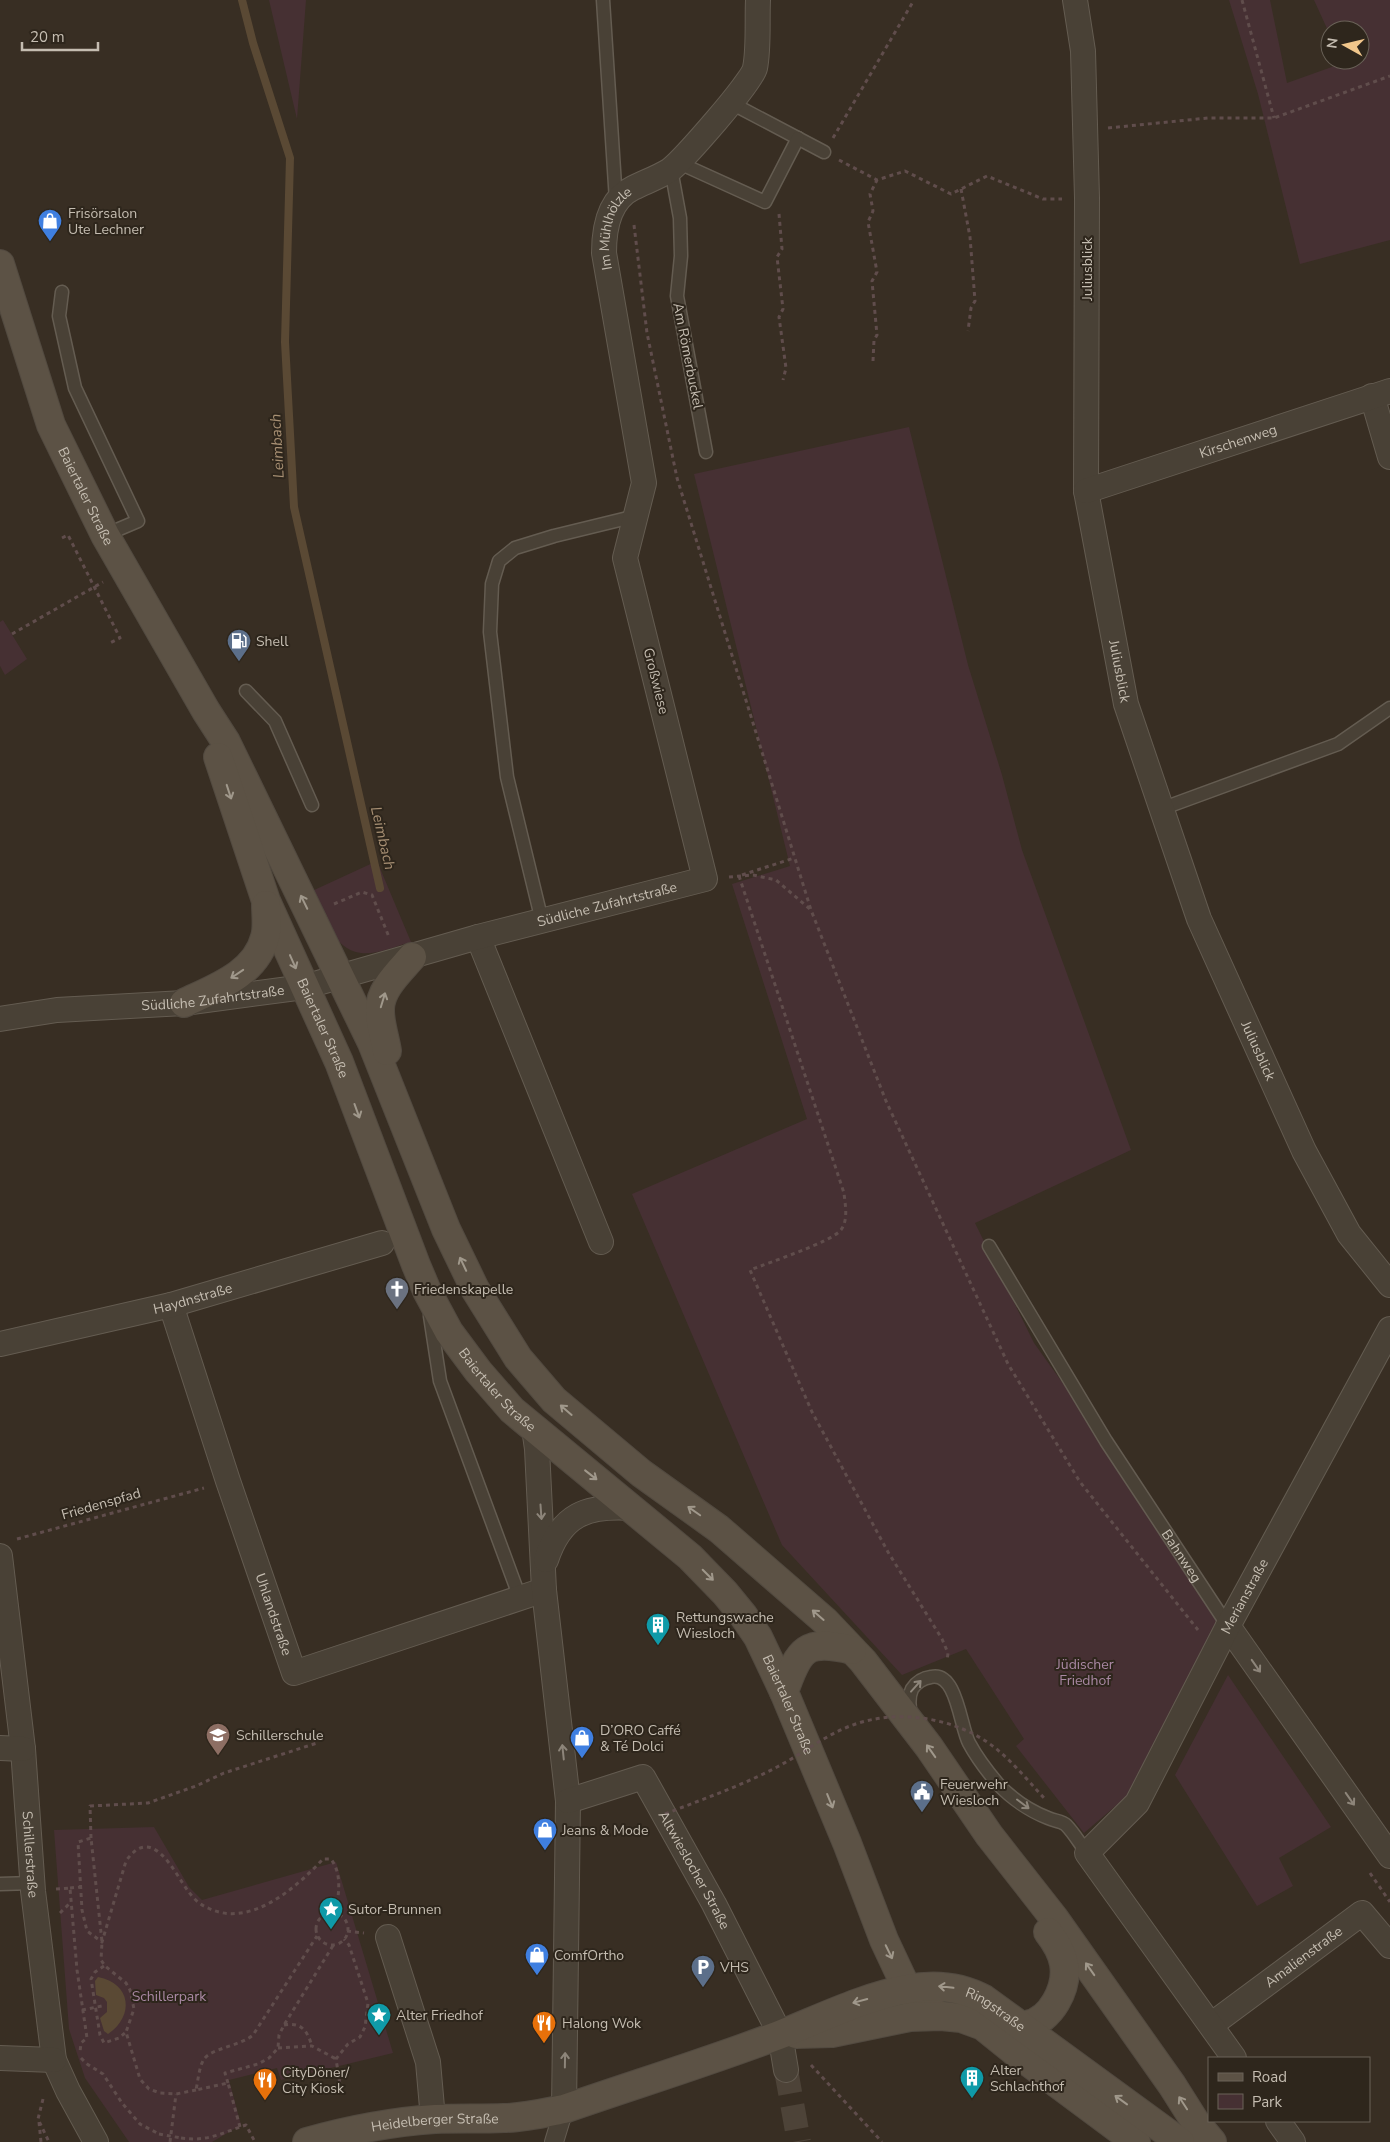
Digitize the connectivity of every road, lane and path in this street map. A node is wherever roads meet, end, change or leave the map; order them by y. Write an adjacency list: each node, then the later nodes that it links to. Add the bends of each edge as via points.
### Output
1 (603, 0): 18 (lane)
2 (758, 0): 7 (street, Im Mühlhölzle, via 755,70)
3 (914, 0): 10 (path)
4 (1075, 0): 9 (street, Juliusblick, via 1083,51)
5 (1242, 0): 8 (path)
6 (1390, 76): 8 (path)
7 (731, 103): 11 (lane); 13 (street, Im Mühlhölzle)
8 (1274, 118): 9 (path, via 1208,118)
9 (1085, 130): 29 (street, Juliusblick)
10 (835, 136)
11 (798, 138): 12 (lane); 13 (lane, via 764,202)
12 (824, 152)
13 (674, 166): 18 (street, Im Mühlhölzle, via 630,189); 26 (lane, Am Römerbuckel, via 681,256 677,296)
14 (852, 167): 15 (path)
15 (877, 180): 16 (path, via 905,171 951,194); 23 (path, via 870,194 873,212 868,222 876,272 872,281 877,335)
16 (961, 189): 17 (path, via 988,176 1043,199); 22 (path, via 970,237 975,301)
17 (1069, 198)
18 (616, 201): 28 (street, Im Mühlhölzle, via 607,220 604,253)
19 (778, 210): 24 (path, via 782,249 776,257 784,309 778,317 786,368)
20 (0, 264): 31 (main road, Baiertaler Straße, via 51,425)
21 (62, 292): 31 (lane, via 59,316 75,388 138,521)
22 (968, 331)
23 (873, 361)
24 (784, 380)
25 (1381, 394): 27 (street); 29 (street, Kirschenweg)
26 (706, 452)
27 (1390, 457)
28 (644, 483): 30 (street, Großwiese)
29 (1086, 491): 41 (street, Juliusblick, via 1126,704)
30 (636, 516): 44 (street, Großwiese, via 625,558); 49 (lane, via 516,548 499,561 492,584 490,632 508,777)
31 (105, 535): 33 (main road, Baiertaler Straße)
32 (62, 538): 34 (path, via 68,535)
33 (124, 570): 34 (path); 39 (main road, Baiertaler Straße)
34 (93, 587): 35 (path); 36 (path, via 120,638)
35 (12, 634)
36 (110, 643)
37 (246, 691): 40 (lane, via 275,721)
38 (1390, 708): 41 (lane, via 1338,744)
39 (206, 711): 46 (main road, Baiertaler Straße, one-way to 46, via 216,753); 48 (main road, Baiertaler Straße, one-way to 39, via 226,742)
40 (312, 804)
41 (1161, 809): 60 (street, Juliusblick, via 1199,919 1304,1151 1348,1234)
42 (794, 858): 43 (path)
43 (739, 876): 47 (path, via 776,880); 75 (path, via 844,1193 846,1215 841,1230 829,1238 750,1270 812,1412 888,1552 942,1639 948,1653)
44 (705, 879): 49 (street, Südliche Zufahrtstraße)
45 (808, 901): 47 (path)
46 (266, 902): 53 (main road, Baiertaler Straße, one-way to 53); 54 (main road, one-way to 54, via 266,935 255,960 221,985)
47 (812, 910): 74 (path, via 890,1111 1008,1364 1080,1482)
48 (310, 915): 51 (path, via 362,892 372,895); 52 (main road, Baiertaler Straße)
49 (542, 921): 50 (street, Südliche Zufahrtstraße)
50 (478, 937): 51 (street, Südliche Zufahrtstraße); 57 (street)
51 (405, 959): 52 (street, Südliche Zufahrtstraße); 56 (main road, one-way to 51, via 380,1003)
52 (341, 977): 53 (street, Südliche Zufahrtstraße); 56 (main road, Baiertaler Straße)
53 (304, 987): 54 (street, Südliche Zufahrtstraße); 61 (main road, Baiertaler Straße, one-way to 61, via 339,1062)
54 (184, 1003): 55 (street, Südliche Zufahrtstraße, via 57,1010)
55 (0, 1019)
56 (394, 1099): 73 (main road, Baiertaler Straße, one-way to 56, via 825,1621 718,1529 642,1473 554,1400 518,1358 475,1289)
57 (601, 1242)
58 (382, 1243): 62 (street, Haydnstraße)
59 (989, 1246): 72 (lane, Bahnweg, via 1106,1441)
60 (1390, 1285)
61 (427, 1291): 65 (main road, Baiertaler Straße, via 449,1332 478,1371 512,1410); 71 (lane, via 440,1381)
62 (171, 1305): 64 (street, Haydnstraße); 71 (street, Uhlandstraße, via 294,1673)
63 (1390, 1329): 72 (street, Merianstraße)
64 (0, 1344)
65 (534, 1428): 67 (main road, Baiertaler Straße, one-way to 67); 69 (street, one-way to 69)
66 (209, 1486): 68 (path, Friedenspfad)
67 (632, 1508): 69 (street, via 598,1508 569,1521 551,1544); 76 (main road, Baiertaler Straße, one-way to 76, via 690,1557 725,1593 758,1637)
68 (5, 1549): 79 (street, Schillerstraße)
69 (544, 1564): 70 (street)
70 (544, 1590): 71 (street, Uhlandstraße); 81 (street, one-way to 70)
71 (520, 1598)
72 (1228, 1626): 74 (street, Merianstraße); 86 (street, Bahnweg, one-way to 86)
73 (852, 1650): 76 (main road, via 822,1644 810,1648 794,1665); 77 (main road, Baiertaler Straße)
74 (1215, 1651): 85 (street, Merianstraße, via 1137,1802)
75 (946, 1680): 77 (lane, one-way to 75, via 909,1704 915,1684 936,1675); 85 (lane, one-way to 85, via 968,1742 982,1764 1000,1786 1028,1808 1065,1823)
76 (784, 1692): 99 (main road, Baiertaler Straße, one-way to 99, via 884,1940)
77 (914, 1728): 83 (main road, Baiertaler Straße, one-way to 77)
78 (317, 1743): 84 (path, via 224,1773 148,1803 90,1806)
79 (12, 1749): 88 (street, Schillerstraße)
80 (1045, 1799): 82 (path, bridge, via 983,1740 950,1724 899,1717 849,1726 758,1777)
81 (568, 1801): 82 (street, Altwieslocher Straße, via 643,1777); 121 (street, one-way to 81)
82 (665, 1814): 109 (street, Altwieslocher Straße)
83 (989, 1835): 107 (main road, via 1053,1938 1064,1962 1063,1982 1054,2005 1040,2019); 135 (main road, one-way to 83, via 1059,1926)
84 (91, 1838): 89 (path, via 78,1842); 95 (path)
85 (1087, 1853): 105 (street)
86 (1390, 1856)
87 (0, 1884): 88 (lane)
88 (43, 1886): 90 (path); 115 (street, Schillerstraße)
89 (80, 1887): 90 (path); 95 (path, via 87,1931)
90 (70, 1888): 102 (path)
91 (336, 1914): 92 (path, via 320,1918 316,1925); 94 (path, via 347,1925); 95 (path, via 340,1882 331,1859 323,1859 292,1890 267,1904 251,1911 225,1912 209,1909 196,1900 160,1852 142,1848 135,1850 126,1861)
92 (318, 1936): 96 (path, via 323,1942); 118 (path, via 253,2035 205,2058)
93 (388, 1937): 123 (street, via 428,2062)
94 (344, 1939): 96 (path); 114 (path, via 349,1946 368,2011 360,2037 348,2044)
95 (102, 1942): 98 (path, via 101,1960)
96 (334, 1944): 104 (path)
97 (1390, 1946): 105 (street, Amalienstraße, via 1362,1912)
98 (105, 1966): 101 (path, via 91,1979); 108 (path, via 130,1990 134,2009)
99 (907, 1989): 103 (main road, via 929,2010); 107 (main road, Ringstraße, one-way to 99, via 975,1994 953,1987); 109 (main road, Ringstraße, one-way to 109, via 852,2004)
100 (102, 2006): 101 (path)
101 (94, 2007): 102 (path); 108 (path, via 104,2043)
102 (82, 2010): 125 (path, bridge, via 87,2038 81,2043 81,2057 103,2074 140,2124 159,2134 196,2141 218,2137)
103 (941, 2016): 106 (main road, Ringstraße, via 961,2018); 109 (main road, Ringstraße, via 910,2017 832,2033)
104 (284, 2025): 110 (path, via 302,2026); 111 (path)
105 (1211, 2025): 112 (street)
106 (982, 2026): 107 (main road); 133 (main road, Ringstraße)
107 (1019, 2026): 134 (main road, Ringstraße, one-way to 107)
108 (126, 2032): 120 (path, via 140,2079 149,2089)
109 (780, 2034): 116 (street, Altwieslocher Straße); 121 (main road, Ringstraße); 132 (path)
110 (312, 2046): 111 (path); 114 (path)
111 (278, 2048): 117 (path, via 258,2064 225,2073)
112 (1233, 2057)
113 (0, 2058): 115 (street)
114 (336, 2058): 119 (path)
115 (54, 2060): 127 (street, Schillerstraße)
116 (786, 2070)
117 (228, 2083): 118 (path); 125 (path)
118 (196, 2090): 120 (path)
119 (341, 2091)
120 (176, 2094): 128 (path)
121 (564, 2109): 123 (main road, Heidelberger Straße, via 504,2118); 131 (street)
122 (38, 2119): 126 (path)
123 (432, 2120): 130 (main road, Heidelberger Straße, via 347,2131)
124 (1279, 2122): 136 (street)
125 (240, 2127): 129 (path, via 246,2126)
126 (41, 2142)
127 (96, 2142)
128 (170, 2142)
129 (255, 2142)
130 (307, 2142)
131 (554, 2142)
132 (882, 2142)
133 (1136, 2142)
134 (1180, 2142)
135 (1212, 2142)
136 (1293, 2142)

